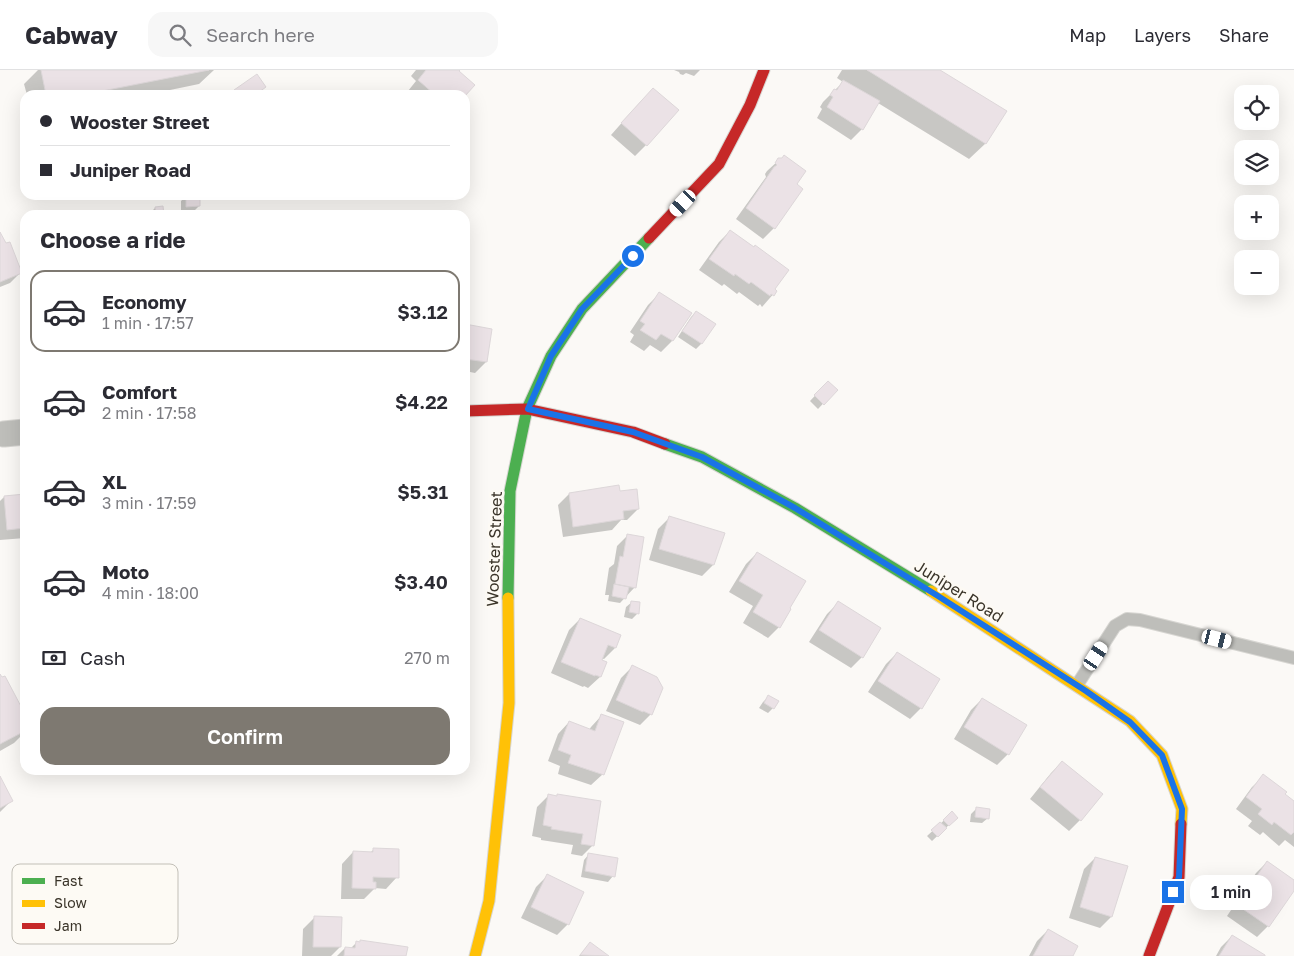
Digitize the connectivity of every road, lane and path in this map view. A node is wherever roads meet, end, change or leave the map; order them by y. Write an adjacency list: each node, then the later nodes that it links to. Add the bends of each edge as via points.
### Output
1 (764, 70): 2 (street, Wooster Street, via 719,164 582,309 551,356)
2 (528, 409): 3 (street, Juniper Road); 5 (street, Juniper Road, via 633,432 702,457 795,508); 6 (street, Wooster Street, via 510,491 509,703 489,901)
3 (470, 411)
4 (1294, 658): 5 (lane, via 1140,620 1126,620 1115,626)
5 (1077, 686): 7 (street, Juniper Road, via 1130,722 1162,755 1182,809 1179,877)
6 (475, 956)
7 (1149, 956)

